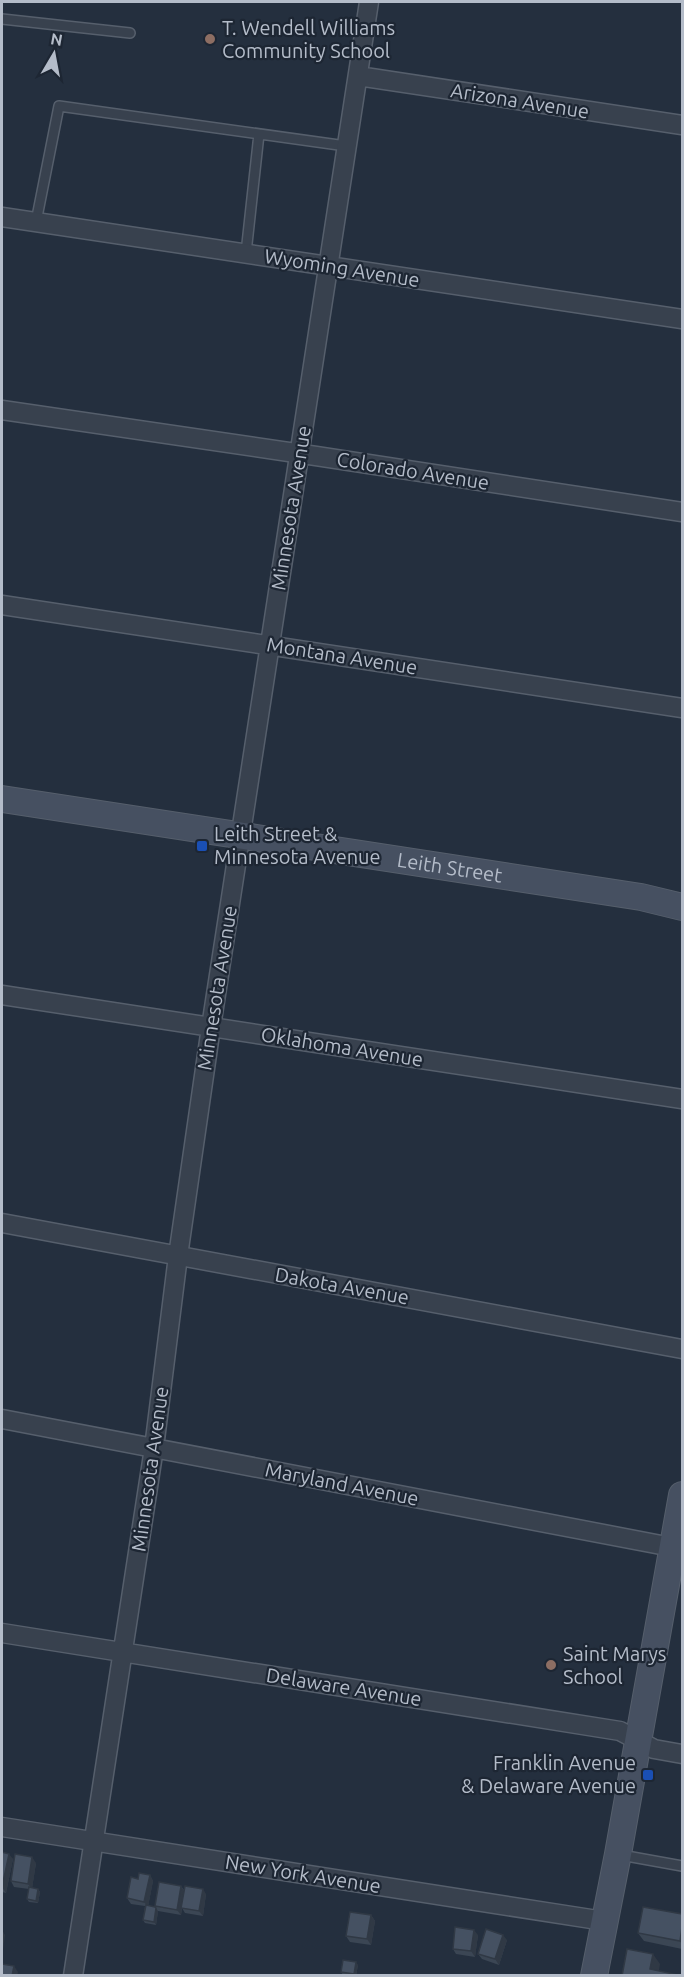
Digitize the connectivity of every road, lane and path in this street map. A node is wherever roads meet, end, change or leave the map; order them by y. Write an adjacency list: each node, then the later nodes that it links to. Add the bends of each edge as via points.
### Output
1 (369, 2): 4 (street, Minnesota Avenue)
2 (2, 19): 3 (lane)
3 (130, 33)
4 (358, 76): 5 (street, Arizona Avenue); 7 (street, Minnesota Avenue)
5 (682, 125)
6 (259, 134): 7 (lane); 9 (lane, via 59,106); 10 (lane)
7 (346, 146): 11 (street, Minnesota Avenue)
8 (2, 217): 9 (street, Wyoming Avenue)
9 (36, 222): 10 (street, Wyoming Avenue)
10 (246, 253): 11 (street, Wyoming Avenue)
11 (328, 267): 12 (street, Wyoming Avenue); 14 (street, Minnesota Avenue)
12 (682, 319)
13 (2, 410): 14 (street, Colorado Avenue)
14 (300, 453): 15 (street, Colorado Avenue); 17 (street, Minnesota Avenue)
15 (682, 512)
16 (2, 605): 17 (street, Montana Avenue)
17 (270, 645): 18 (street, Montana Avenue); 20 (street, Minnesota Avenue)
18 (682, 708)
19 (2, 800): 20 (street, Leith Street)
20 (241, 834): 21 (street, Leith Street); 23 (street, Minnesota Avenue)
21 (682, 906)
22 (2, 995): 23 (street, Oklahoma Avenue)
23 (211, 1027): 24 (street, Oklahoma Avenue); 26 (street, Minnesota Avenue)
24 (682, 1100)
25 (2, 1223): 26 (street, Dakota Avenue)
26 (178, 1256): 27 (street, Dakota Avenue); 29 (street, Minnesota Avenue)
27 (682, 1349)
28 (2, 1419): 29 (street, Maryland Avenue)
29 (154, 1448): 31 (street, Maryland Avenue); 33 (street, Minnesota Avenue)
30 (682, 1494): 31 (street)
31 (678, 1548): 34 (street)
32 (2, 1633): 33 (street, Delaware Avenue)
33 (122, 1652): 34 (street, Delaware Avenue, via 620,1731); 37 (street, Minnesota Avenue)
34 (638, 1740): 35 (street, Delaware Avenue, via 654,1749); 38 (street)
35 (682, 1754)
36 (2, 1827): 37 (street, New York Avenue)
37 (93, 1841): 40 (street, New York Avenue); 41 (street, Minnesota Avenue)
38 (618, 1854): 39 (lane); 40 (street)
39 (682, 1866)
40 (604, 1921): 42 (street)
41 (73, 1976)
42 (594, 1976)

